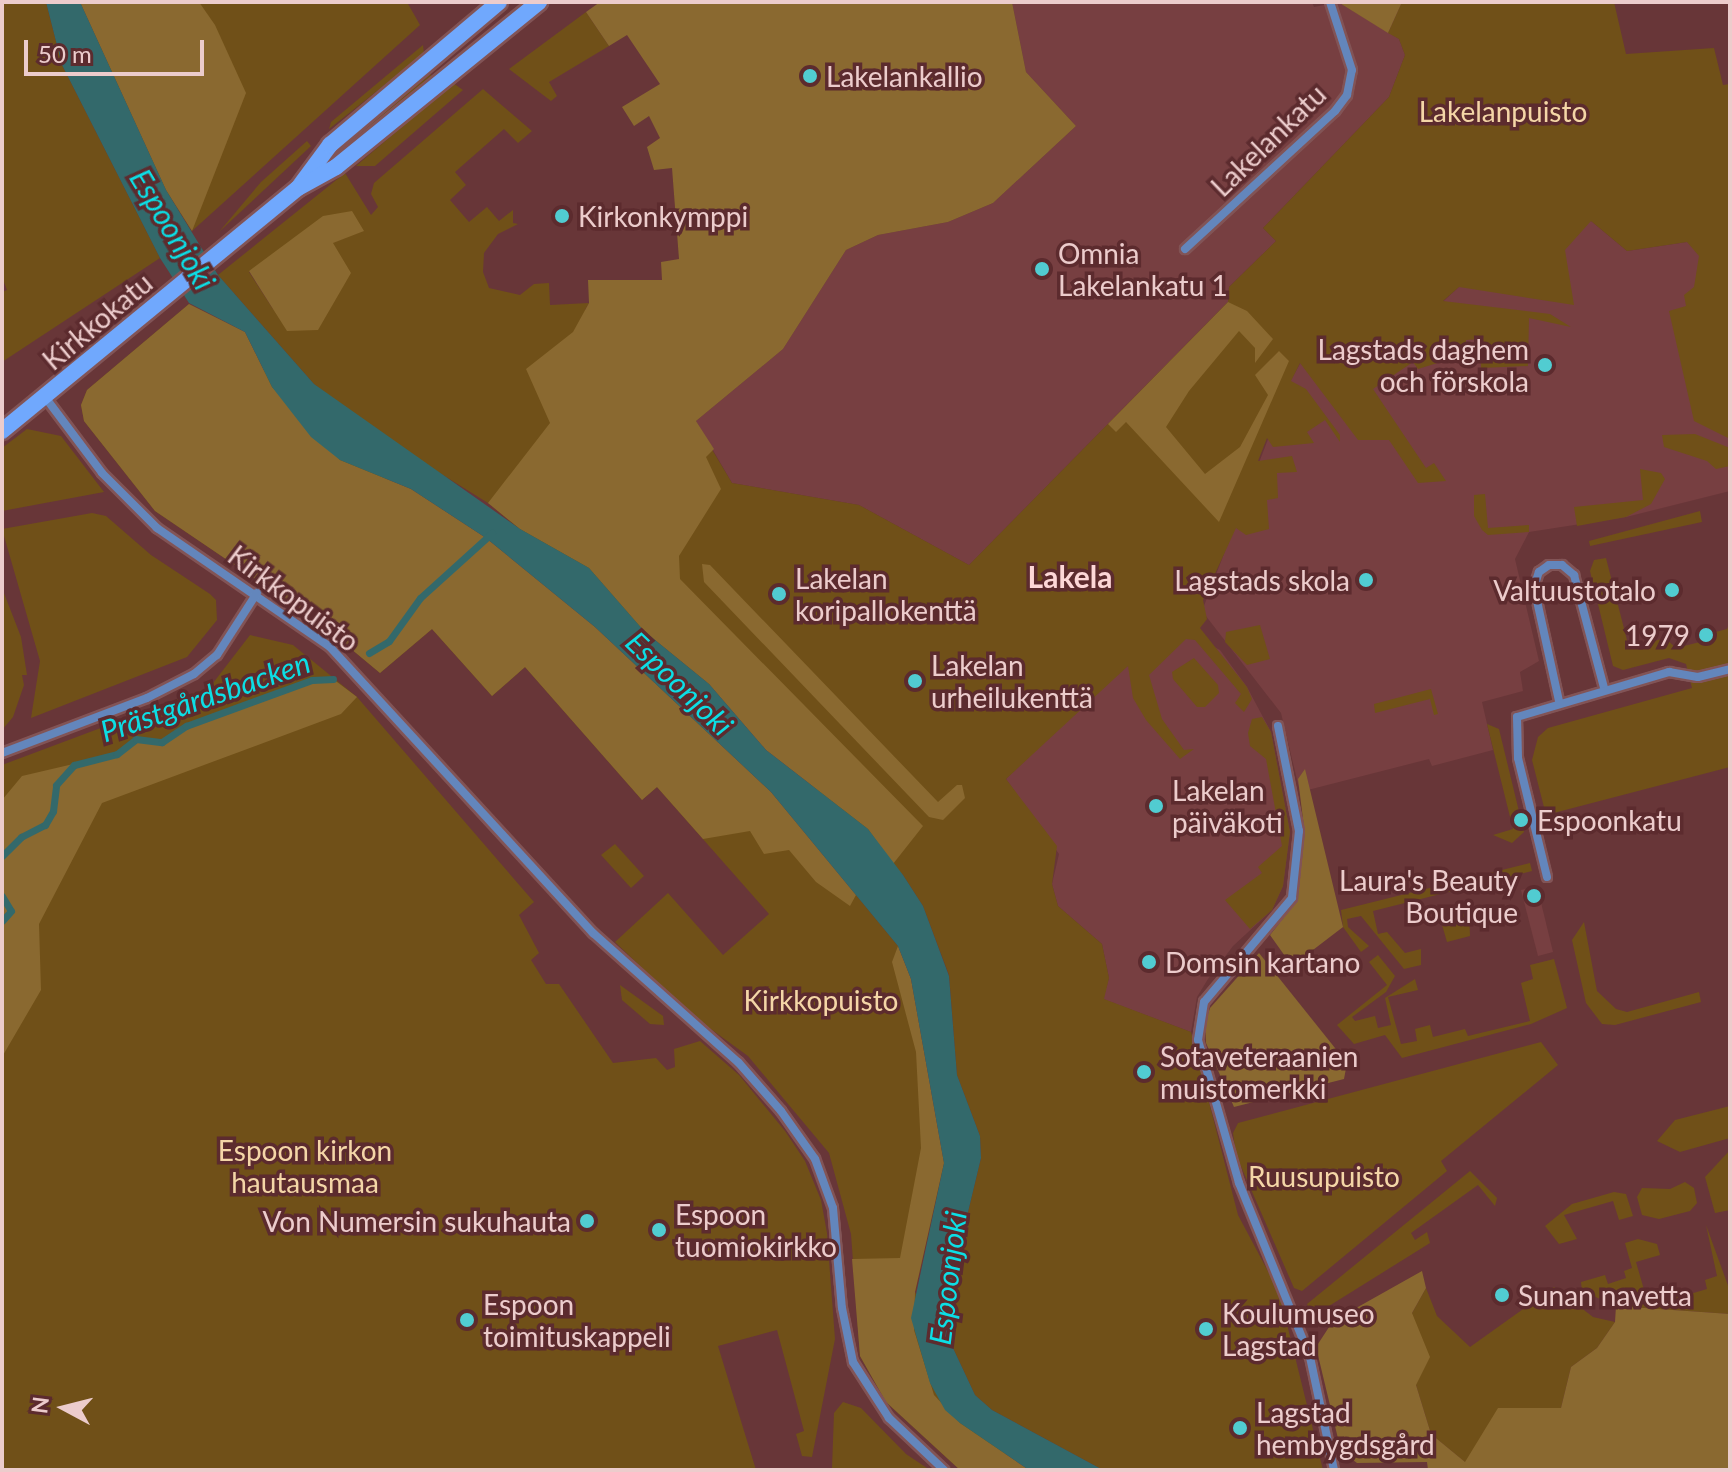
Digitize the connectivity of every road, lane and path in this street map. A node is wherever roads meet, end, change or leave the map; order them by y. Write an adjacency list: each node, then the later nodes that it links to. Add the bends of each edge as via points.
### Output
1 (499, 2): 4 (main road, Kirkkokatu, via 330,145)
2 (539, 2): 4 (main road, Kirkkokatu, via 336,167)
3 (1330, 2): 5 (street, Lakelankatu, via 1352,70 1347,95)
4 (298, 188): 6 (main road, Kirkkokatu)
5 (1185, 249)
6 (45, 397): 7 (main road, Kirkkokatu); 8 (street, Kirkkopuisto, via 102,473 157,528)
7 (2, 431)
8 (257, 593): 13 (street, via 217,655 194,674 147,698); 15 (street, Kirkkopuisto, via 329,646 379,695 593,933 738,1062 815,1159 833,1208 853,1362 889,1418)
9 (1730, 669): 10 (street, via 1698,677 1669,672)
10 (1604, 688): 11 (street); 11 (street, via 1574,575 1562,565 1549,565 1539,572 1534,587)
11 (1559, 701): 14 (street, via 1521,712 1514,722)
12 (1278, 726): 16 (street, via 1299,831 1292,898 1204,1002 1198,1040 1239,1183 1310,1357)
13 (2, 753)
14 (1547, 877)
15 (944, 1470)
16 (1334, 1470)

